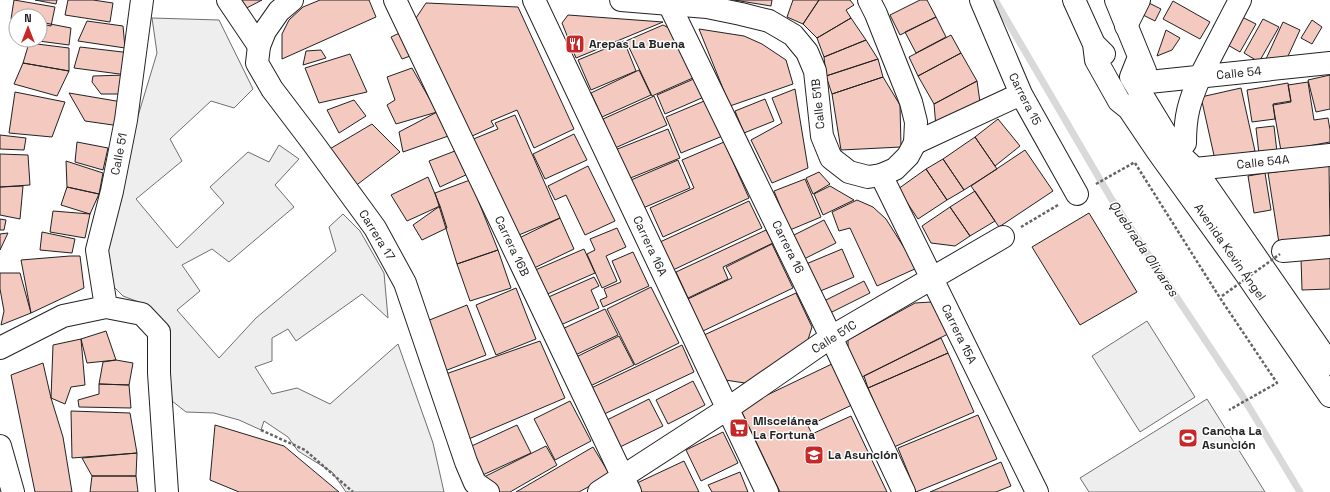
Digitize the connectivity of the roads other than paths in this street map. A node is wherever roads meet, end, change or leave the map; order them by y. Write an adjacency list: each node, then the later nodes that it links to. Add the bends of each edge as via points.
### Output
1 (142, 0): 31 (street, Calle 51, via 126,120 112,192 97,250)
2 (228, 0): 15 (street)
3 (292, 0): 15 (street, via 280,11)
4 (395, 0): 38 (street, Carrera 16B)
5 (534, 0): 36 (street, Carrera 16A)
6 (621, 0): 13 (street, Calle 51B)
7 (869, 0): 21 (street, via 911,102 916,122)
8 (981, 0): 20 (street, Carrera 15)
9 (1074, 0): 16 (street, Avenida Kevin Ángel)
10 (1116, 0): 14 (street, Avenida Kevin Ángel)
11 (1139, 0): 14 (street)
12 (1240, 0): 19 (street)
13 (669, 4): 25 (street, Calle 51B, via 707,7 769,21 793,35 807,52 815,71 822,136 831,158 849,172 868,177); 32 (street, Carrera 16)
14 (1126, 26): 18 (street, Avenida Kevin Ángel)
15 (259, 46): 41 (street, Carrera 17, via 257,63 272,90 314,142 375,228 405,283 466,462 475,483)
16 (1099, 49): 18 (street, via 1116,68); 35 (street, Avenida Kevin Ángel, via 1096,60 1119,101 1129,109)
17 (1330, 64): 19 (street, Calle 54)
18 (1139, 72): 19 (street, Calle 54); 22 (street, Avenida Kevin Ángel); 24 (street, Avenida Kevin Ángel, via 1176,151)
19 (1200, 77): 22 (street, via 1186,116)
20 (1021, 94): 21 (street); 26 (street, Carrera 15)
21 (915, 143): 25 (street, Calle 51B, via 908,156 895,169)
22 (1186, 143): 24 (street, Avenida Kevin Ángel)
23 (1330, 155): 24 (street, Calle 54A)
24 (1195, 169): 34 (street, Avenida Kevin Ángel)
25 (881, 175): 30 (street, Carrera 15A)
26 (1085, 190)
27 (1003, 237): 30 (street, Calle 51C)
28 (1330, 247): 29 (street)
29 (1282, 252)
30 (932, 278): 32 (street, Calle 51C); 45 (street, Carrera 15A)
31 (106, 307): 33 (street, via 63,316); 40 (street, via 142,314 159,332 159,373)
32 (831, 337): 36 (street, Calle 51C); 44 (street, Carrera 16)
33 (0, 348)
34 (1330, 364)
35 (1330, 396)
36 (727, 409): 38 (street, Calle 51C); 43 (street, Carrera 16A)
37 (0, 446): 39 (street)
38 (626, 484): 42 (street, Calle 51C)
39 (13, 492)
40 (167, 492)
41 (488, 492)
42 (599, 492)
43 (767, 492)
44 (904, 492)
45 (1036, 492)

